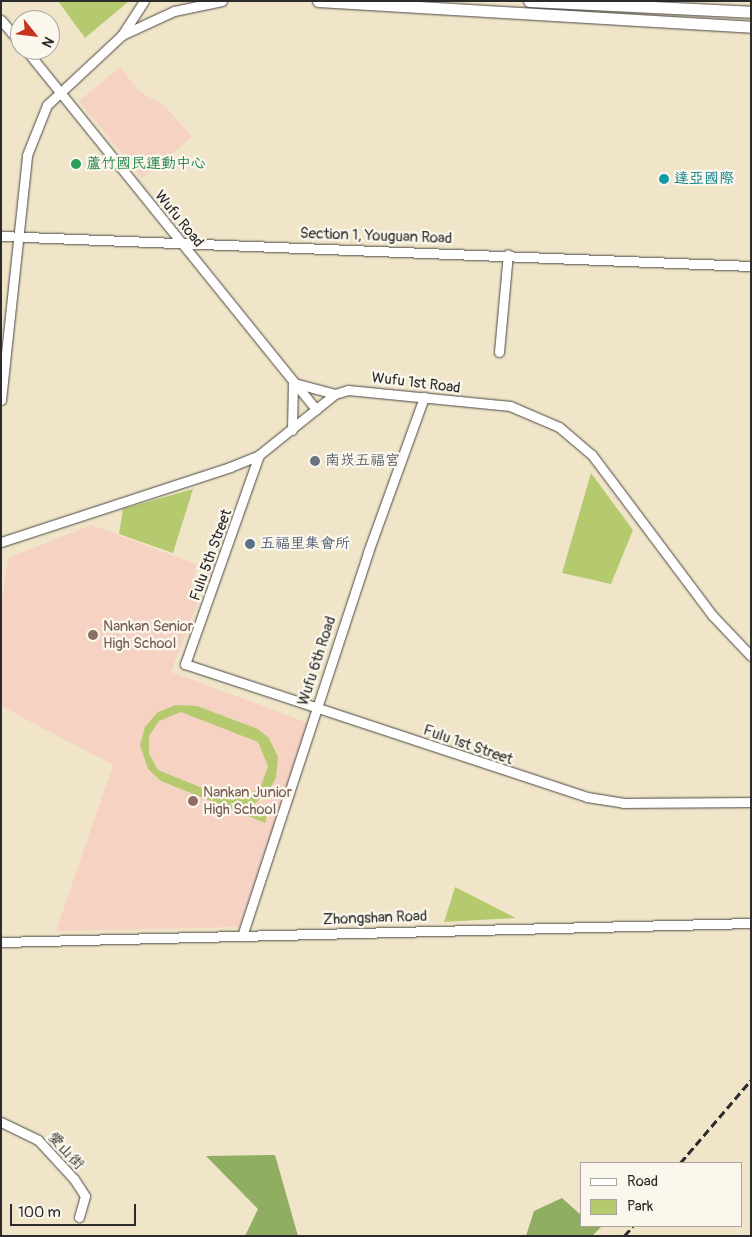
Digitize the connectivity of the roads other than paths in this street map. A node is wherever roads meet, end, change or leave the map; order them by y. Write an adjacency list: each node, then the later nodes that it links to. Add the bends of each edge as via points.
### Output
1 (144, 1): 12 (street)
2 (222, 1): 12 (street, via 174,11)
3 (318, 1): 5 (street)
4 (529, 1): 6 (street)
5 (493, 7): 9 (street)
6 (690, 9): 7 (street); 9 (street)
7 (751, 12)
8 (1, 20): 11 (street)
9 (690, 24): 10 (street)
10 (751, 27)
11 (10, 31)
12 (122, 35): 14 (street)
13 (34, 60): 14 (street, Wufu Road)
14 (59, 90): 16 (street, via 47,105 27,155); 17 (street, Wufu Road)
15 (1, 236): 16 (street, Section 1, Youguan Road)
16 (19, 236): 17 (street, Section 1, Youguan Road); 21 (street)
17 (182, 245): 18 (street, Section 1, Youguan Road); 22 (street, Wufu Road)
18 (508, 254): 19 (street, Section 1, Youguan Road); 20 (street)
19 (751, 266)
20 (499, 352)
21 (3, 362): 25 (street)
22 (293, 382): 23 (street); 26 (street, Wufu Road); 27 (street)
23 (335, 394): 24 (street, Wufu 1st Road, via 372,390); 26 (street)
24 (424, 397): 30 (street, Wufu 1st Road, via 510,406 559,427 578,442 600,465 714,616); 32 (street, Wufu 6th Road)
25 (1, 400)
26 (316, 410): 27 (street)
27 (292, 430): 28 (street)
28 (259, 455): 29 (street, via 182,485); 31 (street, Fulu 5th Street)
29 (1, 542)
30 (751, 656)
31 (185, 664): 32 (street, Fulu 1st Street)
32 (316, 706): 33 (street, Fulu 1st Street, via 586,798 623,803); 35 (street, Wufu 6th Road)
33 (751, 802)
34 (751, 923): 35 (street, Zhongshan Road)
35 (242, 936): 36 (street, Zhongshan Road)
36 (1, 942)
37 (1, 1122): 38 (street, 愛山街, via 38,1140 74,1179 85,1196)
38 (79, 1217)

